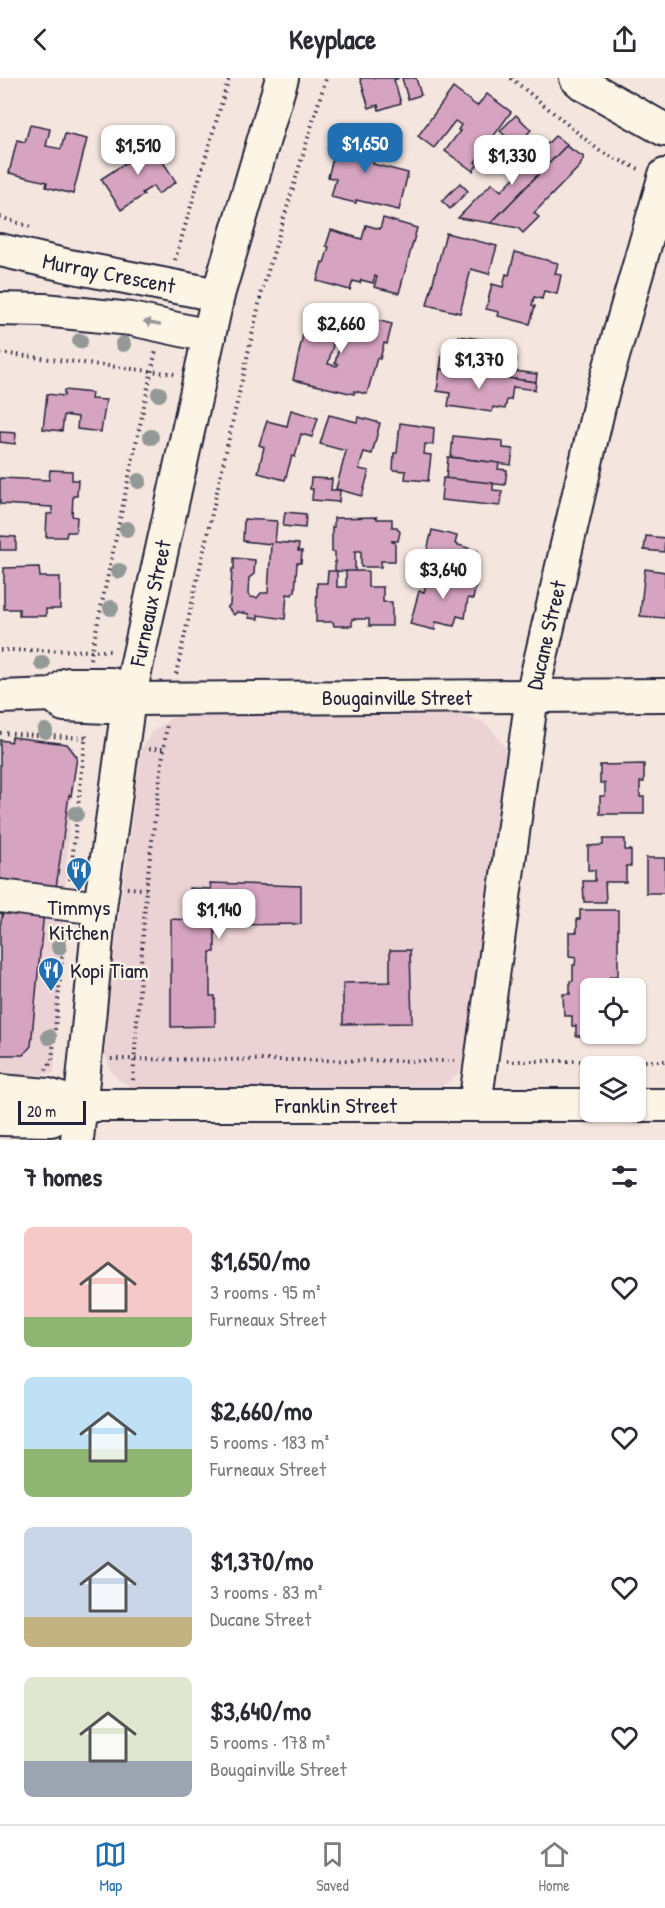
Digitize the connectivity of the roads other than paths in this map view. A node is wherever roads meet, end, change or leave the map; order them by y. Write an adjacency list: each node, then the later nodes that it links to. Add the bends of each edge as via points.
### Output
1 (282, 78): 6 (street, Furneaux Street)
2 (576, 78): 3 (street)
3 (665, 130)
4 (664, 177): 10 (street, Ducane Street, via 600,398)
5 (0, 250): 6 (street, Murray Crescent)
6 (218, 295): 8 (street, Furneaux Street)
7 (0, 309): 8 (street, Murray Crescent, one-way to 7, via 121,317)
8 (209, 336): 12 (street, Furneaux Street)
9 (665, 695): 10 (street, Bougainville Street)
10 (532, 696): 12 (street, Bougainville Street); 20 (street, Ducane Street)
11 (0, 697): 12 (street, via 53,695 68,684 111,684)
12 (129, 699): 14 (street, Furneaux Street)
13 (0, 896): 14 (street)
14 (100, 908): 16 (street, Furneaux Street)
15 (0, 1091): 16 (street, Franklin Street, via 48,1095)
16 (80, 1105): 20 (street, Franklin Street); 21 (street, Franklin Street, via 51,1120); 22 (street, Furneaux Street)
17 (580, 1105): 20 (street, Franklin Street)
18 (646, 1105): 19 (street)
19 (665, 1105)
20 (475, 1106)
21 (0, 1119)
22 (77, 1140)

